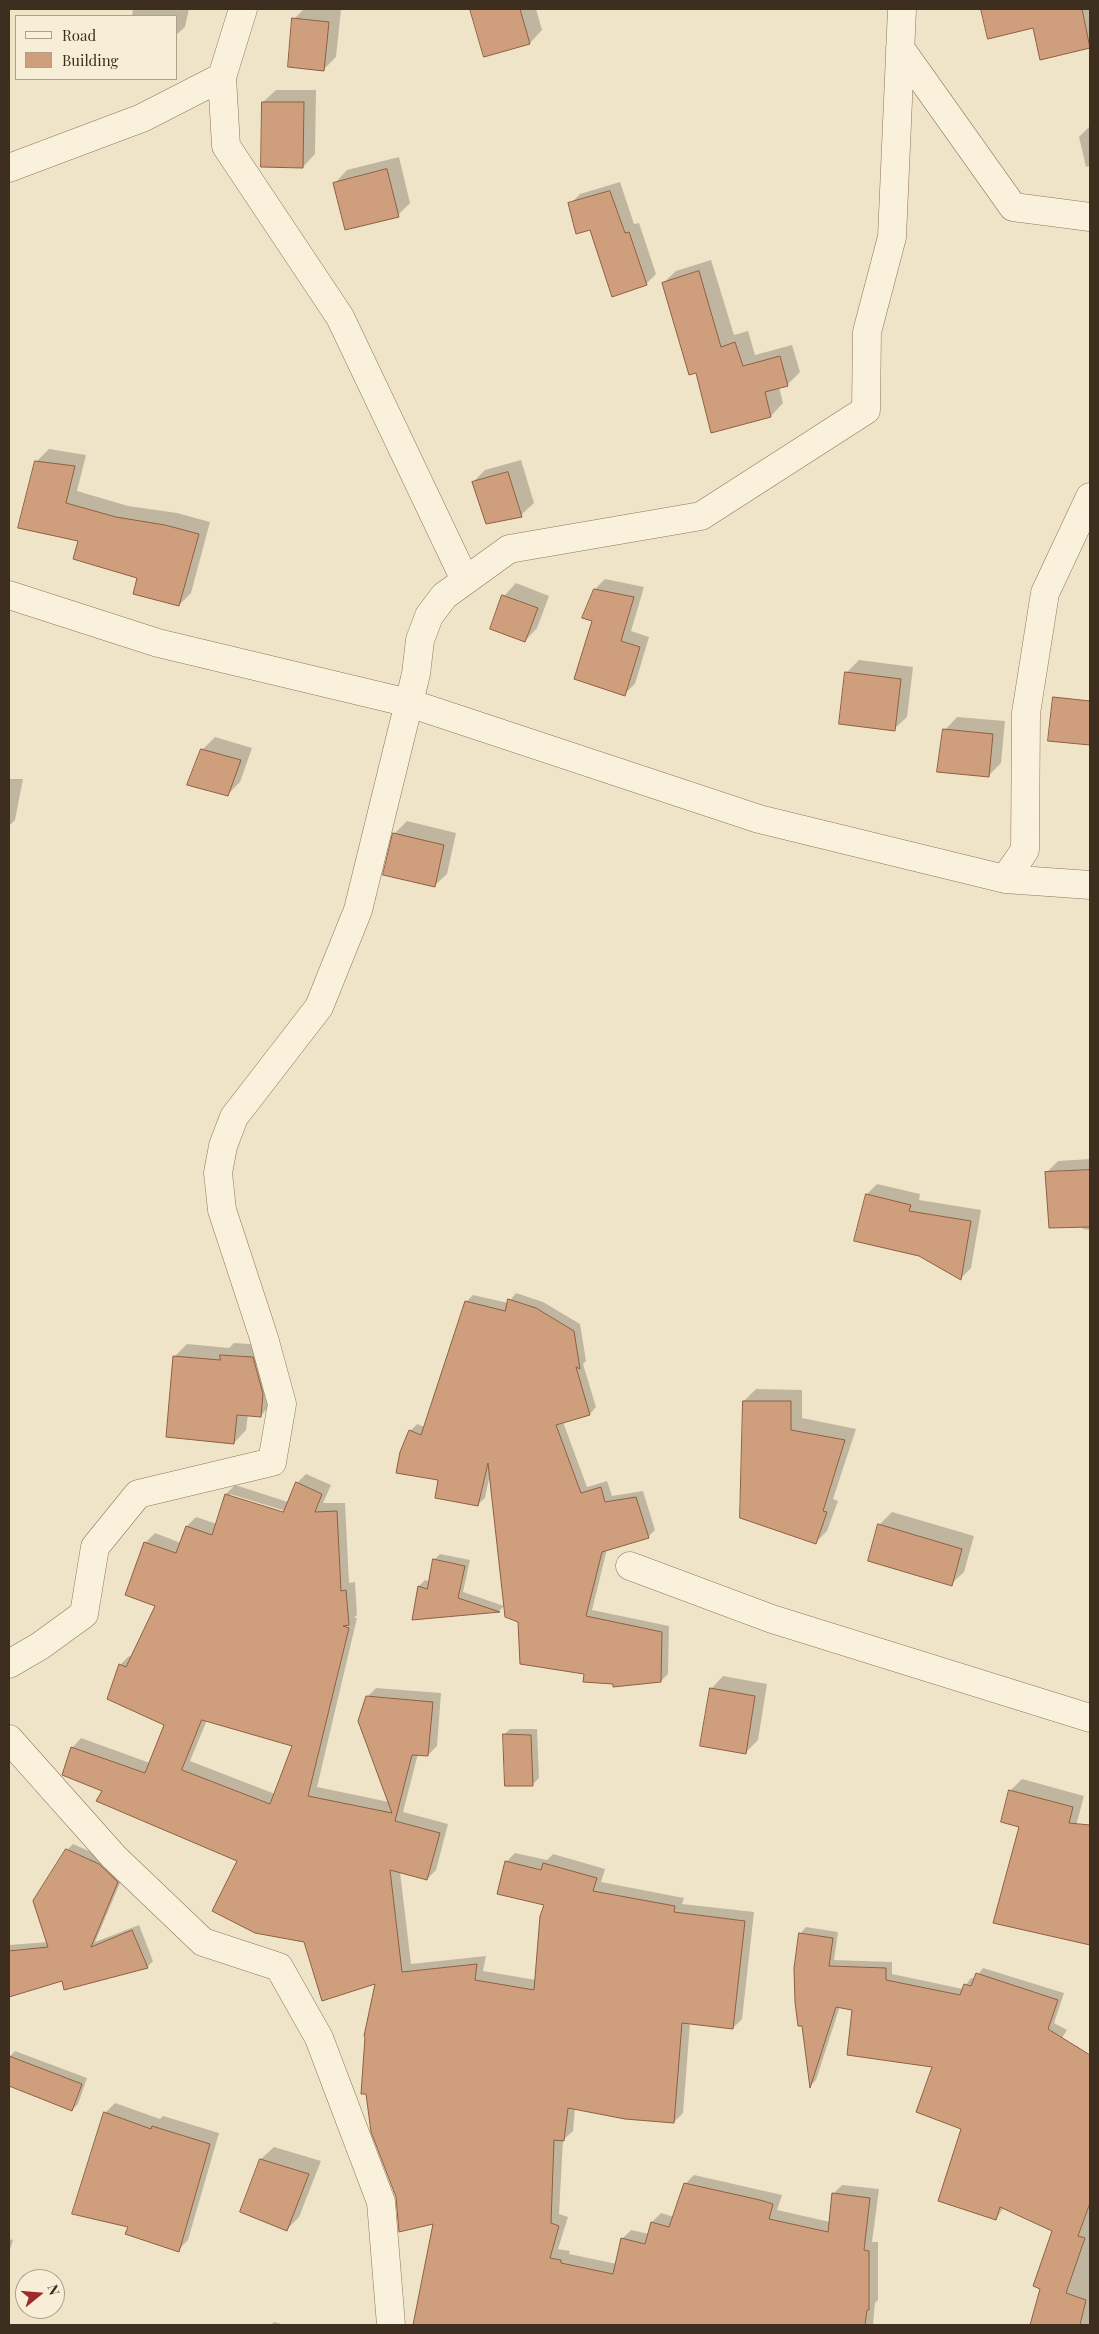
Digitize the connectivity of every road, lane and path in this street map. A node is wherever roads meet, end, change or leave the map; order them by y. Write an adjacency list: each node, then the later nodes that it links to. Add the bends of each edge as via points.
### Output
1 (243, 9): 4 (street)
2 (902, 9): 3 (street)
3 (900, 48): 6 (street, via 1013,207); 8 (street, via 892,237 868,332 866,410 701,516 509,549)
4 (222, 77): 5 (street, via 142,118); 8 (street, via 226,146 340,316)
5 (9, 168)
6 (1090, 217)
7 (1090, 496): 11 (street, via 1045,593 1026,713 1025,850)
8 (466, 580): 10 (street, via 444,596 429,616 420,640)
9 (9, 595): 10 (street, via 158,643)
10 (409, 704): 11 (street, via 759,819); 14 (street, via 358,910 319,1007 234,1117 223,1146 218,1173 222,1210 282,1404 272,1462 138,1494 94,1547 84,1614)
11 (1005, 879): 12 (street)
12 (1090, 885)
13 (630, 1566): 15 (street, via 772,1619)
14 (9, 1664)
15 (1090, 1718)
16 (9, 1739): 17 (street, via 114,1857 203,1942 279,1967 319,2038 381,2202)
17 (390, 2325)

